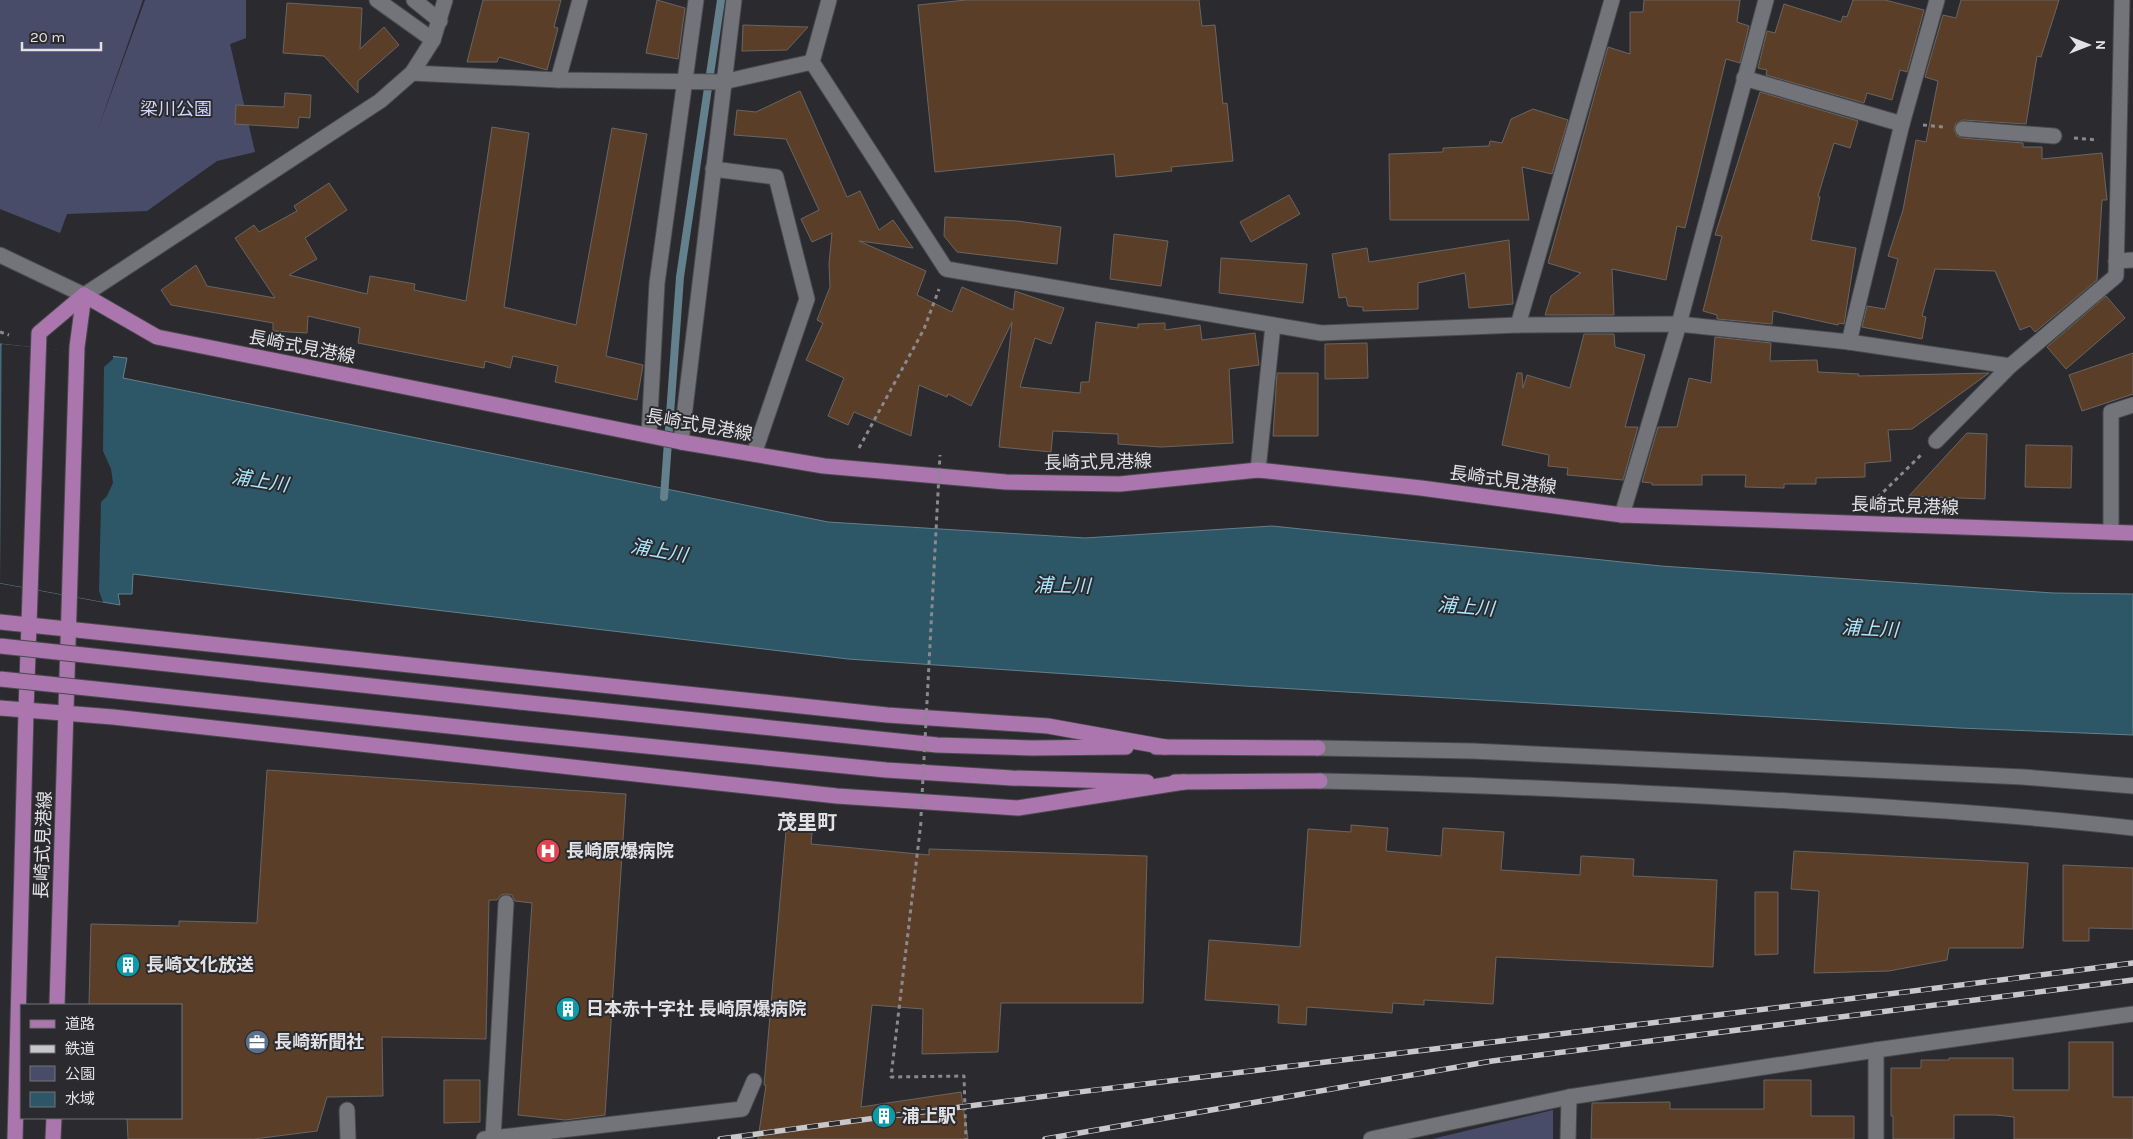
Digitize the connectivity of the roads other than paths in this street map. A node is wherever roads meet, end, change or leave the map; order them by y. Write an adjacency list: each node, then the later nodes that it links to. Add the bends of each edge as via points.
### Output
1 (376, 0): 13 (street)
2 (414, 0): 12 (street)
3 (446, 0): 12 (street)
4 (580, 0): 17 (street)
5 (696, 0): 18 (street)
6 (734, 0): 19 (street)
7 (829, 0): 14 (street)
8 (1612, 0): 30 (street)
9 (1766, 0): 16 (street)
10 (1937, 0): 20 (street)
11 (2122, 0): 26 (street)
12 (440, 22): 13 (street)
13 (434, 40): 15 (street)
14 (812, 62): 19 (street); 29 (street, via 946,270)
15 (412, 73): 17 (street); 27 (street, via 380,101)
16 (1744, 78): 20 (street); 28 (street)
17 (558, 80): 18 (street)
18 (685, 80): 19 (street); 34 (street, via 657,283)
19 (723, 82): 23 (street)
20 (1902, 124): 31 (street)
21 (1963, 129): 22 (street)
22 (2054, 136)
23 (713, 169): 36 (street); 37 (street, via 776,177 807,298)
24 (0, 255): 27 (street)
25 (2133, 260): 26 (street)
26 (2116, 261): 32 (street, via 2116,276)
27 (84, 295): 34 (main road, 長崎式見港線, via 157,337); 43 (main road, 長崎式見港線, via 39,333); 44 (main road, 長崎式見港線, via 77,347)
28 (1679, 324): 30 (street); 31 (street); 39 (street)
29 (1273, 325): 30 (street, via 1321,333); 38 (street)
30 (1518, 325)
31 (1849, 342): 32 (street)
32 (2010, 366): 35 (street)
33 (2133, 405): 40 (street, via 2111,412)
34 (649, 435): 36 (main road, 長崎式見港線)
35 (1936, 441)
36 (680, 442): 37 (main road, 長崎式見港線)
37 (754, 454): 38 (main road, 長崎式見港線, via 824,466 1006,482 1120,484)
38 (1258, 470): 39 (main road, 長崎式見港線)
39 (1622, 515): 40 (main road, 長崎式見港線)
40 (2111, 532): 41 (main road, 長崎式見港線)
41 (2133, 533)
42 (0, 622): 43 (main road)
43 (29, 626): 44 (main road); 48 (main road, 長崎式見港線)
44 (68, 628): 49 (main road, 長崎式見港線); 50 (main road, via 887,715 1048,726)
45 (0, 646): 50 (main road, bridge, via 937,744 1032,748)
46 (0, 678): 53 (main road, bridge, via 896,770 1012,778)
47 (0, 708): 48 (main road)
48 (26, 711): 49 (main road); 65 (main road, 長崎式見港線)
49 (65, 713): 53 (main road, via 837,796 1018,808); 57 (main road, 長崎式見港線)
50 (1165, 747): 51 (main road)
51 (1318, 748): 54 (street, via 1472,751 2023,777)
52 (1320, 781): 53 (main road); 55 (street, via 1651,793 1946,811)
53 (1184, 782)
54 (2133, 786)
55 (2133, 828)
56 (506, 903): 64 (street)
57 (57, 1004)
58 (2133, 1014): 59 (street)
59 (1876, 1050): 61 (street); 70 (street)
60 (754, 1081): 64 (street, via 742,1109)
61 (1568, 1097): 68 (street); 69 (street)
62 (346, 1110): 67 (street)
63 (54, 1119): 66 (main road)
64 (488, 1138)
65 (16, 1139)
66 (53, 1139)
67 (348, 1139)
68 (1371, 1139)
69 (1568, 1139)
70 (1876, 1139)

